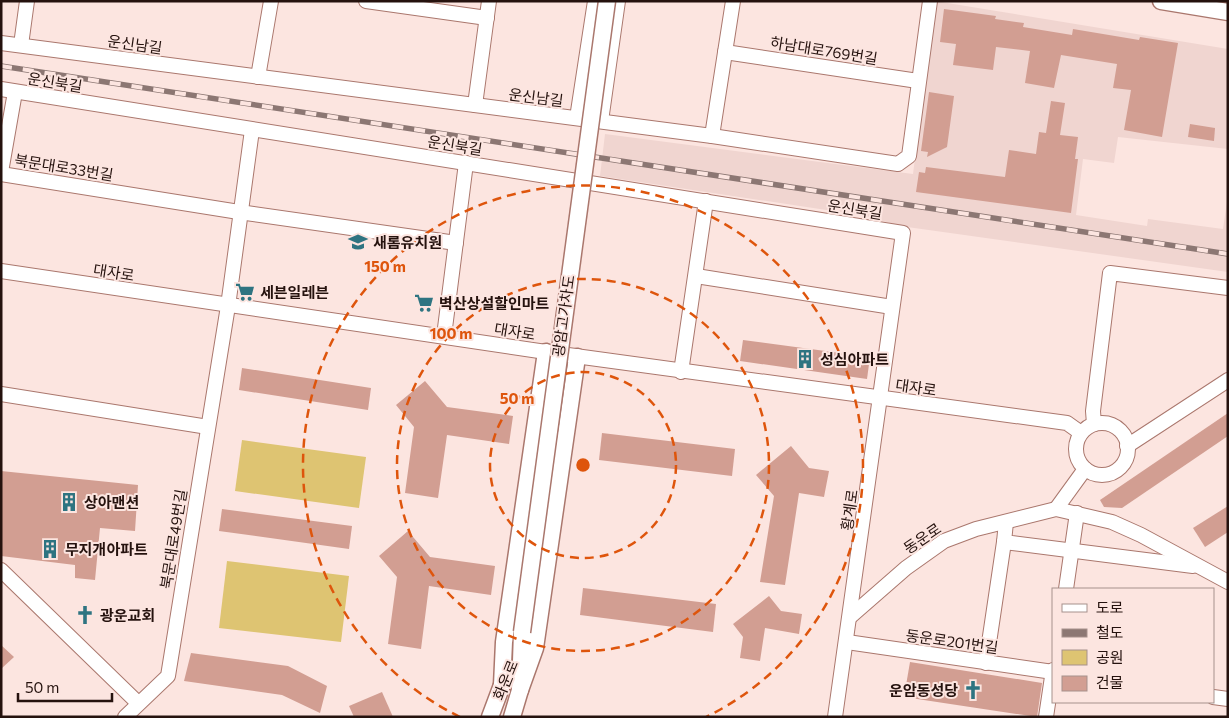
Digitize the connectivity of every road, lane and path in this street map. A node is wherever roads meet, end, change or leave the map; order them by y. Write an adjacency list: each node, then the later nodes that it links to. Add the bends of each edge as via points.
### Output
1 (27, 1): 14 (street)
2 (270, 1): 16 (street)
3 (489, 1): 12 (street)
4 (595, 1): 20 (street)
5 (607, 1): 57 (street, 광암고가차도, bridge)
6 (618, 1): 21 (street)
7 (733, 1): 15 (street)
8 (930, 1): 17 (street, 운신남길)
9 (1161, 1): 11 (street)
10 (371, 2): 12 (street)
11 (1228, 12)
12 (487, 18): 19 (street)
13 (1, 43): 14 (street, 운신남길)
14 (21, 45): 16 (street, 운신남길)
15 (725, 52): 17 (street, 하남대로769번길); 23 (street)
16 (258, 77): 19 (street, 운신남길)
17 (918, 81): 23 (street, 운신남길, via 909,156 898,164)
18 (8, 91): 22 (street, 운신북길); 25 (street, 북문대로33번길)
19 (475, 105): 20 (street, 운신남길)
20 (578, 118): 21 (street, 운신남길)
21 (601, 121): 23 (street, 운신남길)
22 (252, 130): 24 (street, 운신북길); 27 (street, 북문대로49번길)
23 (712, 136)
24 (466, 163): 26 (street, 운신북길); 29 (street)
25 (1, 173): 27 (street, 북문대로33번길)
26 (706, 201): 28 (street, 운신북길); 31 (street)
27 (239, 212): 29 (street); 33 (street, 북문대로49번길)
28 (903, 233): 34 (street, 황계로)
29 (456, 243): 35 (street)
30 (1, 271): 33 (street, 대자로)
31 (696, 276): 34 (street); 38 (street)
32 (1228, 288): 42 (street, via 1110,273)
33 (228, 306): 35 (street, 대자로); 43 (street, 북문대로49번길)
34 (892, 307): 41 (street, 황계로)
35 (444, 336): 36 (street, 대자로)
36 (546, 352): 37 (street, 대자로); 62 (street, via 504,642)
37 (577, 357): 38 (street, 대자로); 63 (street, via 535,648)
38 (681, 372): 41 (street, 대자로)
39 (1228, 380): 45 (street)
40 (1, 394): 43 (street)
41 (880, 398): 44 (street, 대자로, via 1067,423); 56 (street, 황계로)
42 (1094, 424): 44 (street); 45 (street, via 1112,425 1125,437)
43 (208, 427): 66 (street, 북문대로49번길, via 168,676)
44 (1081, 433): 46 (street, via 1076,442 1076,452)
45 (1127, 446): 46 (street, via 1124,460 1114,472 1099,474)
46 (1085, 469): 47 (street)
47 (1056, 509): 48 (street, 동운로); 49 (street, 동운로)
48 (1077, 513): 51 (street); 52 (street, 동운로, via 1126,528)
49 (1006, 522): 50 (street); 56 (street, 동운로, via 956,535 935,546)
50 (1004, 542): 51 (street, 동운로); 59 (street)
51 (1072, 550): 52 (street, 동운로); 55 (street)
52 (1203, 567): 54 (street, 동운로)
53 (1, 570): 66 (street)
54 (1228, 582)
55 (1066, 588)
56 (851, 616): 58 (street, 황계로)
57 (521, 637): 62 (street, 화운로); 63 (street, 화운로)
58 (847, 642): 59 (street, 동운로201번길); 70 (street, 황계로)
59 (986, 662): 60 (street, 동운로201번길)
60 (1052, 671)
61 (1052, 678): 71 (street, 동운로201번길)
62 (502, 685): 68 (street, 화운로)
63 (520, 690): 69 (street, 화운로)
64 (1214, 697): 65 (street)
65 (1228, 699)
66 (138, 703): 67 (street, 북문대로49번길)
67 (125, 717)
68 (490, 717)
69 (512, 717)
70 (836, 717)
71 (1046, 717)

